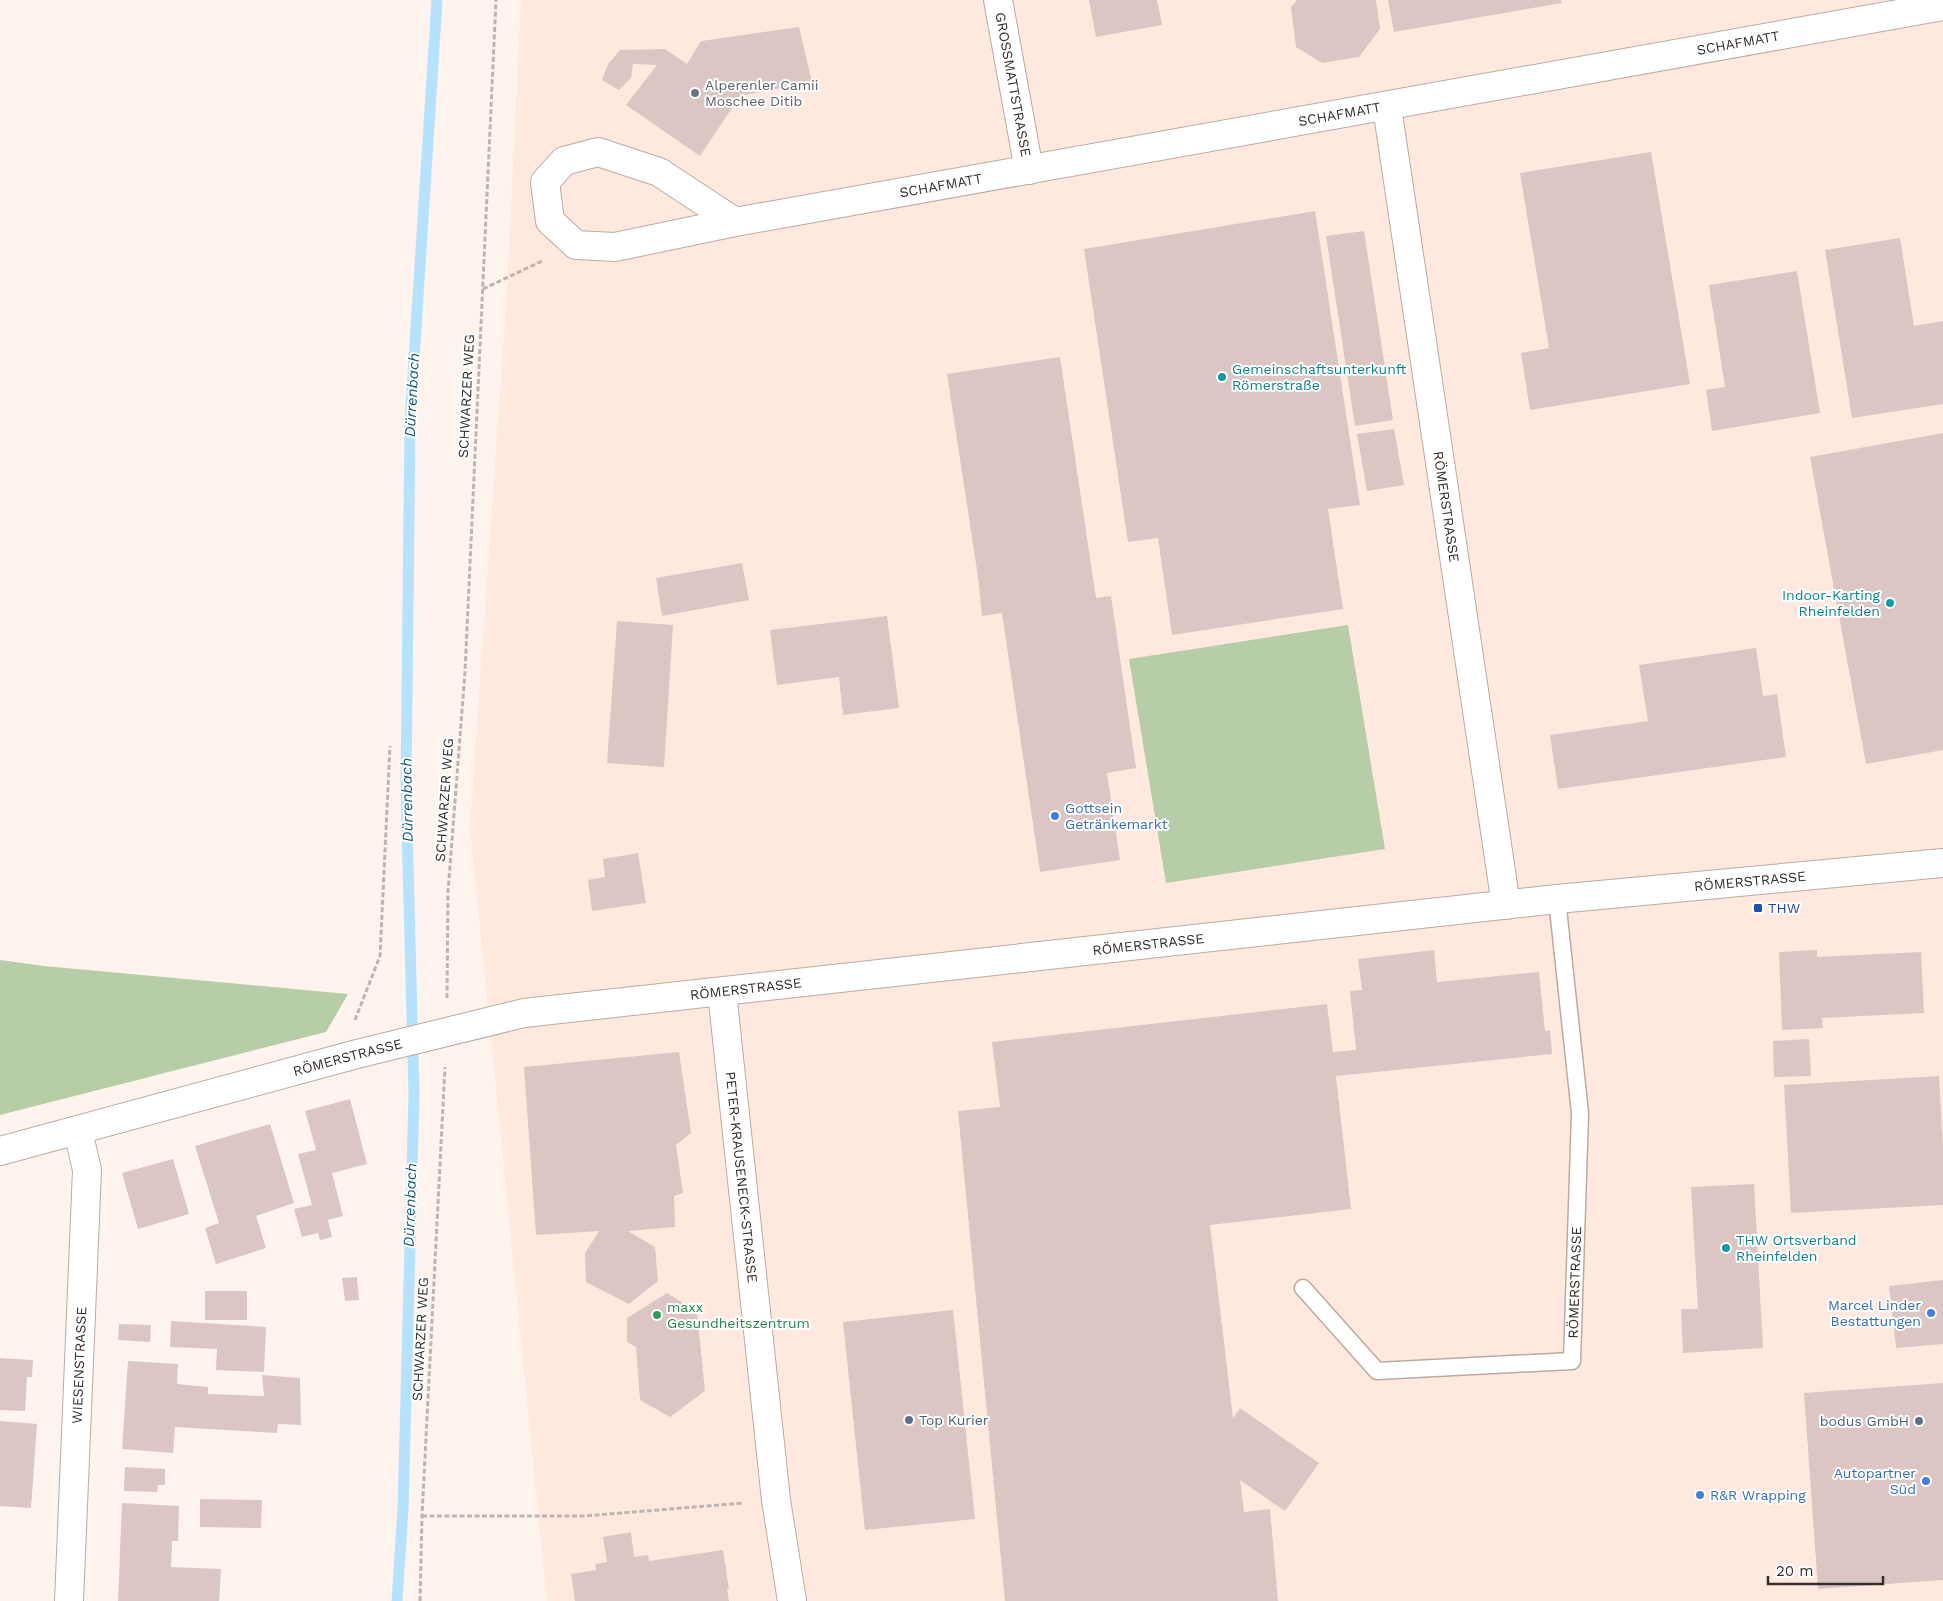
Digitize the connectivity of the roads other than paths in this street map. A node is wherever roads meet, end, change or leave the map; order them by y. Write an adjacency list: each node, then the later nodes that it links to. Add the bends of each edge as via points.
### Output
1 (998, 0): 4 (street, GROSSMATTSTRASSE)
2 (1943, 6): 3 (street, SCHAFMATT)
3 (1387, 107): 4 (street, SCHAFMATT); 8 (street, RÖMERSTRASSE)
4 (1029, 170): 5 (street, SCHAFMATT)
5 (735, 222): 5 (street, SCHAFMATT, via 659,172 598,152 564,161 545,182 550,221 576,245 615,246)
6 (1943, 863): 7 (street, RÖMERSTRASSE)
7 (1557, 899): 8 (street, RÖMERSTRASSE); 12 (lane, RÖMERSTRASSE, via 1580,1113 1572,1361 1376,1372)
8 (1506, 905): 9 (street, RÖMERSTRASSE)
9 (722, 992): 10 (street, RÖMERSTRASSE, via 524,1013 357,1054); 14 (street, PETER-KRAUSENECK-STRASSE, via 776,1500)
10 (78, 1131): 11 (street, RÖMERSTRASSE); 13 (street, WIESENSTRASSE, via 86,1170)
11 (0, 1151)
12 (1303, 1288)
13 (69, 1601)
14 (792, 1601)

